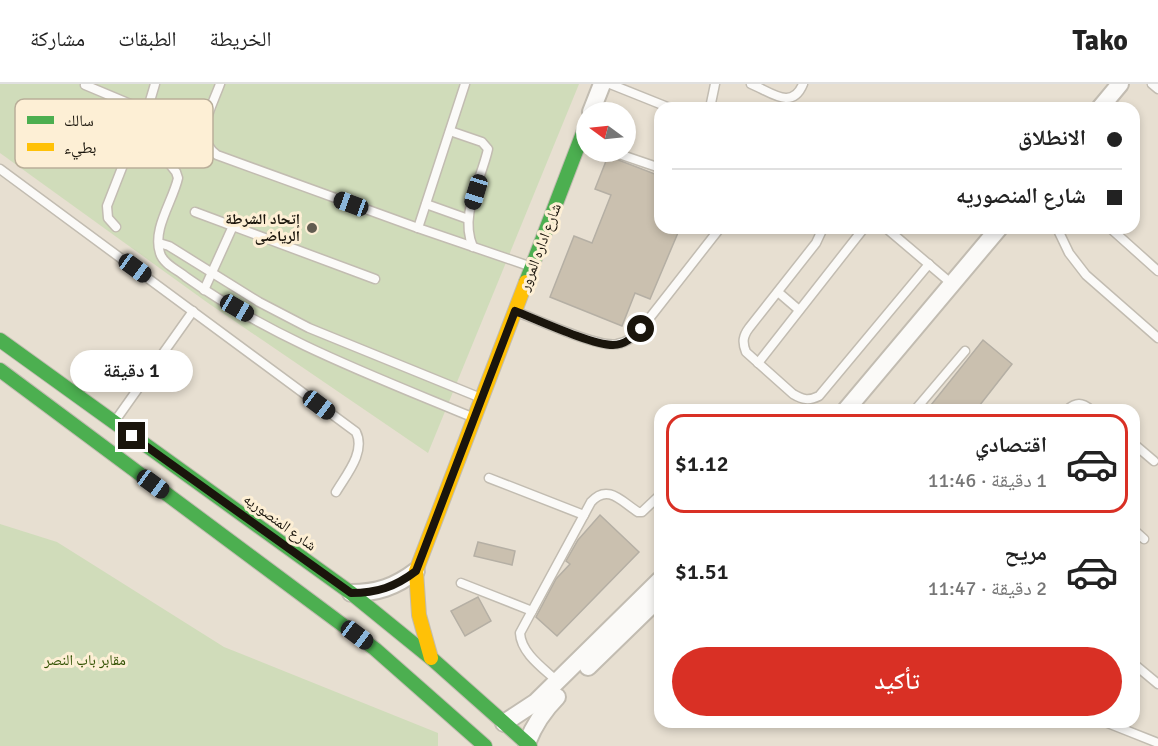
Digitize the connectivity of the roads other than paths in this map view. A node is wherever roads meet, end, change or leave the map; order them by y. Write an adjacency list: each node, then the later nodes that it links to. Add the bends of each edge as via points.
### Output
1 (155, 84): 14 (lane)
2 (220, 84): 19 (lane)
3 (465, 84): 20 (lane)
4 (602, 84): 15 (street)
5 (610, 84): 16 (lane)
6 (715, 84): 17 (lane)
7 (752, 84): 8 (lane, via 790,99 796,97)
8 (803, 84)
9 (1120, 84): 18 (street)
10 (1152, 84): 12 (lane)
11 (85, 85): 13 (lane)
12 (1158, 89)
13 (118, 99)
14 (151, 99)
15 (595, 102)
16 (655, 102)
17 (711, 102)
18 (1105, 102)
19 (213, 103)
20 (450, 131): 28 (lane); 30 (lane, via 482,142 488,149)
21 (213, 152): 33 (lane)
22 (576, 160): 44 (main road, شارع اداره المرور)
23 (636, 160): 24 (lane)
24 (654, 166)
25 (122, 168): 32 (lane, via 107,206 108,218)
26 (173, 168): 41 (lane, via 178,178)
27 (0, 169): 52 (lane)
28 (426, 204): 30 (lane); 33 (lane)
29 (195, 212): 31 (lane)
30 (468, 219): 42 (lane)
31 (233, 226): 46 (lane); 47 (lane)
32 (116, 227)
33 (418, 228): 42 (lane)
34 (715, 234): 53 (lane, via 630,340 615,345 600,343)
35 (820, 234): 50 (lane)
36 (859, 234): 51 (lane)
37 (893, 234): 43 (lane)
38 (994, 234): 48 (street)
39 (1061, 234): 54 (lane, via 1086,275)
40 (1117, 234): 45 (lane)
41 (159, 243): 46 (lane); 49 (lane, via 162,258)
42 (473, 247): 44 (lane)
43 (928, 264): 48 (lane); 57 (lane, via 819,396 801,399)
44 (532, 267): 53 (main road, شارع اداره المرور)
45 (1158, 271)
46 (212, 273): 49 (lane); 59 (lane, via 309,328)
47 (375, 279)
48 (952, 284): 60 (street)
49 (204, 290): 62 (lane, via 352,368)
50 (778, 292): 51 (lane); 57 (lane, via 744,335 746,352)
51 (799, 310): 57 (lane)
52 (193, 311): 63 (lane); 68 (lane, via 356,432 358,452)
53 (515, 311): 59 (main road, شارع اداره المرور)
54 (1158, 338)
55 (0, 340): 63 (main road, شارع المنصوريه)
56 (965, 351): 61 (lane)
57 (758, 363)
58 (0, 370): 64 (main road, شارع المنصوريه)
59 (481, 398): 62 (main road, شارع اداره المرور)
60 (851, 404)
61 (920, 404)
62 (474, 418): 73 (main road, شارع اداره المرور)
63 (113, 423): 64 (main road); 76 (main road, شارع المنصوريه)
64 (98, 443): 80 (main road, شارع المنصوريه)
65 (1140, 449): 66 (lane)
66 (1154, 461)
67 (489, 478): 70 (lane)
68 (336, 492)
69 (654, 501): 70 (lane, via 642,512 606,493 597,495)
70 (584, 515): 78 (lane)
71 (1140, 535): 72 (lane)
72 (1144, 538)
73 (416, 571): 76 (street, via 386,589); 81 (main road, شارع اداره المرور, via 419,615)
74 (461, 583): 78 (lane)
75 (654, 586): 83 (street)
76 (351, 593): 79 (main road, شارع المنصوريه)
77 (654, 603): 88 (street, via 545,709)
78 (531, 611): 83 (lane, via 520,641)
79 (393, 626): 80 (main road); 81 (main road, شارع المنصوريه)
80 (375, 649): 86 (main road, شارع المنصوريه)
81 (431, 658): 86 (main road, شارع المنصوريه)
82 (1140, 669): 84 (lane)
83 (557, 681): 86 (street)
84 (1158, 684)
85 (1120, 728): 87 (lane)
86 (494, 737): 88 (main road, شارع المنصوريه)
87 (1158, 743)
88 (527, 745)

